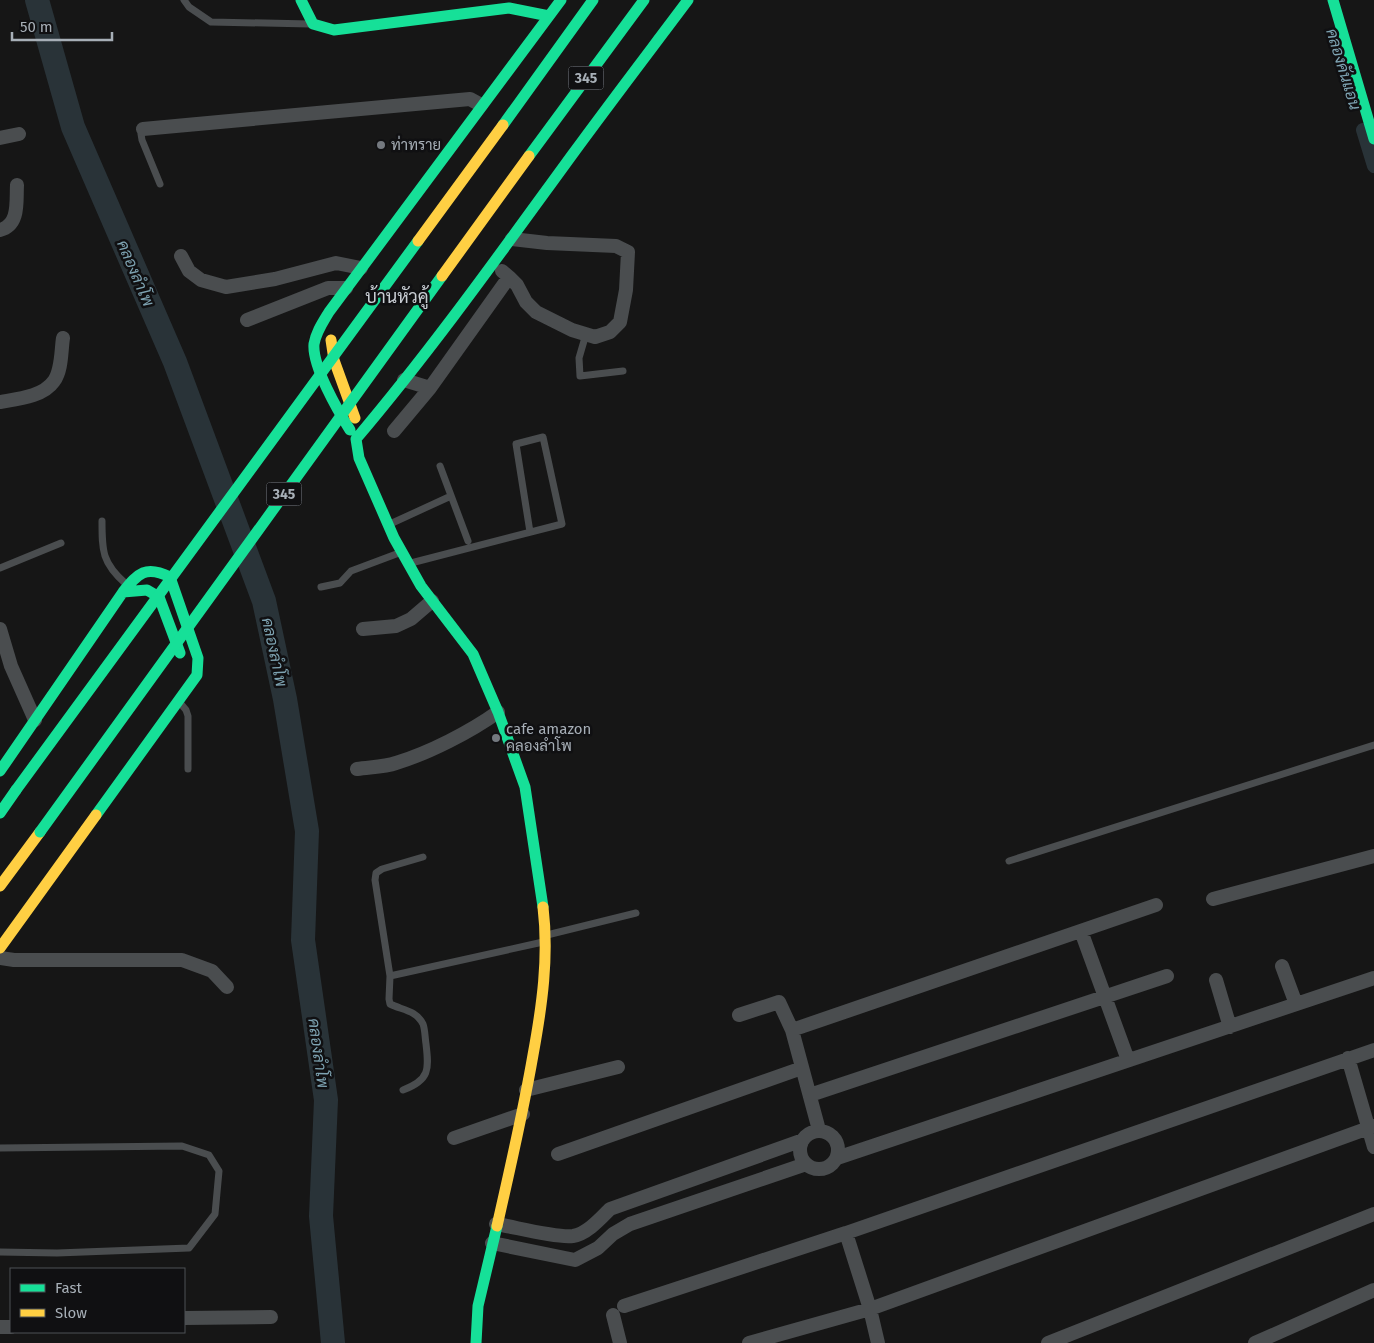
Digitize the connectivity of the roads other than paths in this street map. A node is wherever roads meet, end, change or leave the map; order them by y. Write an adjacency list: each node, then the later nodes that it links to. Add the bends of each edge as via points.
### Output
1 (184, 0): 9 (lane, via 211,22)
2 (300, 0): 9 (main road)
3 (561, 0): 8 (main road)
4 (593, 0): 57 (main road, 345, bridge)
5 (644, 0): 61 (main road, 345, bridge)
6 (688, 0): 18 (main road)
7 (1332, 0): 14 (main road)
8 (549, 16): 9 (main road, via 510,8 334,30); 10 (main road)
9 (313, 24)
10 (481, 105): 11 (street, via 470,99); 21 (main road)
11 (143, 129): 15 (lane, via 142,140)
12 (18, 134): 13 (street)
13 (0, 138)
14 (1374, 138)
15 (160, 184)
16 (17, 185): 17 (street, via 13,221)
17 (0, 230)
18 (512, 239): 20 (main road); 26 (street, via 616,246 628,252 620,322 610,332 594,337)
19 (181, 256): 21 (street, via 189,271 201,280 226,287 275,279 336,262)
20 (493, 263): 22 (street); 29 (main road)
21 (361, 268): 23 (main road)
22 (509, 277): 26 (street, via 536,312); 30 (street)
23 (346, 288): 24 (main road); 25 (street, via 328,288)
24 (336, 302): 33 (main road, via 330,336 331,351 352,403); 33 (main road, via 318,330 315,357 334,405)
25 (247, 320)
26 (586, 334): 28 (lane, via 578,358 580,376)
27 (63, 338): 31 (street, via 54,381 25,398)
28 (623, 371)
29 (404, 380): 30 (street); 33 (main road)
30 (430, 388): 32 (street)
31 (0, 402)
32 (394, 431)
33 (356, 440): 37 (main road, via 359,458)
34 (440, 466): 35 (lane)
35 (451, 496): 37 (lane); 39 (lane)
36 (102, 521): 45 (lane, via 104,556)
37 (388, 525): 41 (main road)
38 (530, 532): 38 (lane, via 562,524 543,437 516,444); 42 (lane)
39 (468, 541)
40 (61, 543): 43 (lane)
41 (401, 552): 42 (main road); 44 (lane, via 351,571 340,583)
42 (408, 564): 46 (main road)
43 (0, 568)
44 (322, 588)
45 (125, 589): 50 (main road, via 147,590 159,597 189,674); 50 (main road, via 144,571 158,570 170,578 198,658 197,675); 52 (main road)
46 (432, 601): 48 (street, via 411,619 396,626); 51 (main road, via 473,654)
47 (0, 629): 49 (street)
48 (363, 629)
49 (6, 666): 52 (street)
50 (180, 699): 55 (lane, via 188,716); 67 (main road)
51 (498, 712): 54 (street, via 477,727 418,755 395,764); 66 (main road, via 525,788)
52 (35, 720): 56 (main road)
53 (1374, 745): 60 (lane)
54 (357, 768)
55 (188, 769)
56 (0, 771)
57 (0, 813)
58 (1374, 856): 62 (street)
59 (424, 857): 70 (lane, via 376,874)
60 (1009, 861)
61 (0, 886)
62 (1213, 899)
63 (1156, 905): 65 (street)
64 (636, 912): 66 (lane)
65 (1081, 931): 75 (street); 79 (street)
66 (546, 939): 70 (lane); 86 (main road, via 542,1004)
67 (0, 948)
68 (0, 958): 74 (street, via 182,960 212,972)
69 (1282, 966): 76 (street)
70 (390, 976): 85 (lane, via 390,1004 406,1009 423,1024 428,1066 415,1086)
71 (1167, 976): 75 (street)
72 (1374, 978): 76 (street)
73 (1216, 980): 78 (street)
74 (227, 987)
75 (1105, 997): 82 (street); 87 (street)
76 (1296, 1004): 78 (street)
77 (739, 1015): 79 (street, via 779,1002)
78 (1230, 1026): 82 (street)
79 (792, 1030): 84 (street)
80 (1374, 1050): 81 (street)
81 (1348, 1058): 89 (street); 100 (street)
82 (1128, 1060): 96 (street)
83 (618, 1067): 86 (street)
84 (802, 1068): 87 (street); 95 (street)
85 (403, 1090)
86 (526, 1090): 88 (main road)
87 (810, 1095): 90 (street)
88 (523, 1114): 91 (street); 99 (main road)
89 (1371, 1127): 93 (street); 105 (street)
90 (820, 1130): 92 (street, via 807,1134); 96 (street, via 836,1140)
91 (454, 1138)
92 (803, 1140): 97 (street, via 800,1152); 99 (street, via 610,1209 595,1225 574,1236)
93 (1374, 1147)
94 (0, 1148): 102 (lane, via 182,1146 209,1154 219,1171 216,1214 189,1248)
95 (558, 1154)
96 (837, 1158): 97 (street, via 823,1169)
97 (806, 1164): 101 (street, via 630,1224 598,1248 575,1260)
98 (1374, 1214): 113 (street)
99 (496, 1224): 101 (main road)
100 (846, 1233): 104 (street); 105 (street)
101 (492, 1243): 109 (main road, via 478,1306)
102 (0, 1252)
103 (1374, 1290): 114 (street)
104 (624, 1306)
105 (870, 1309): 111 (street); 112 (street)
106 (613, 1315): 110 (street)
107 (271, 1317): 108 (street)
108 (185, 1318)
109 (476, 1343)
110 (620, 1343)
111 (749, 1343)
112 (878, 1343)
113 (1048, 1343)
114 (1254, 1343)

